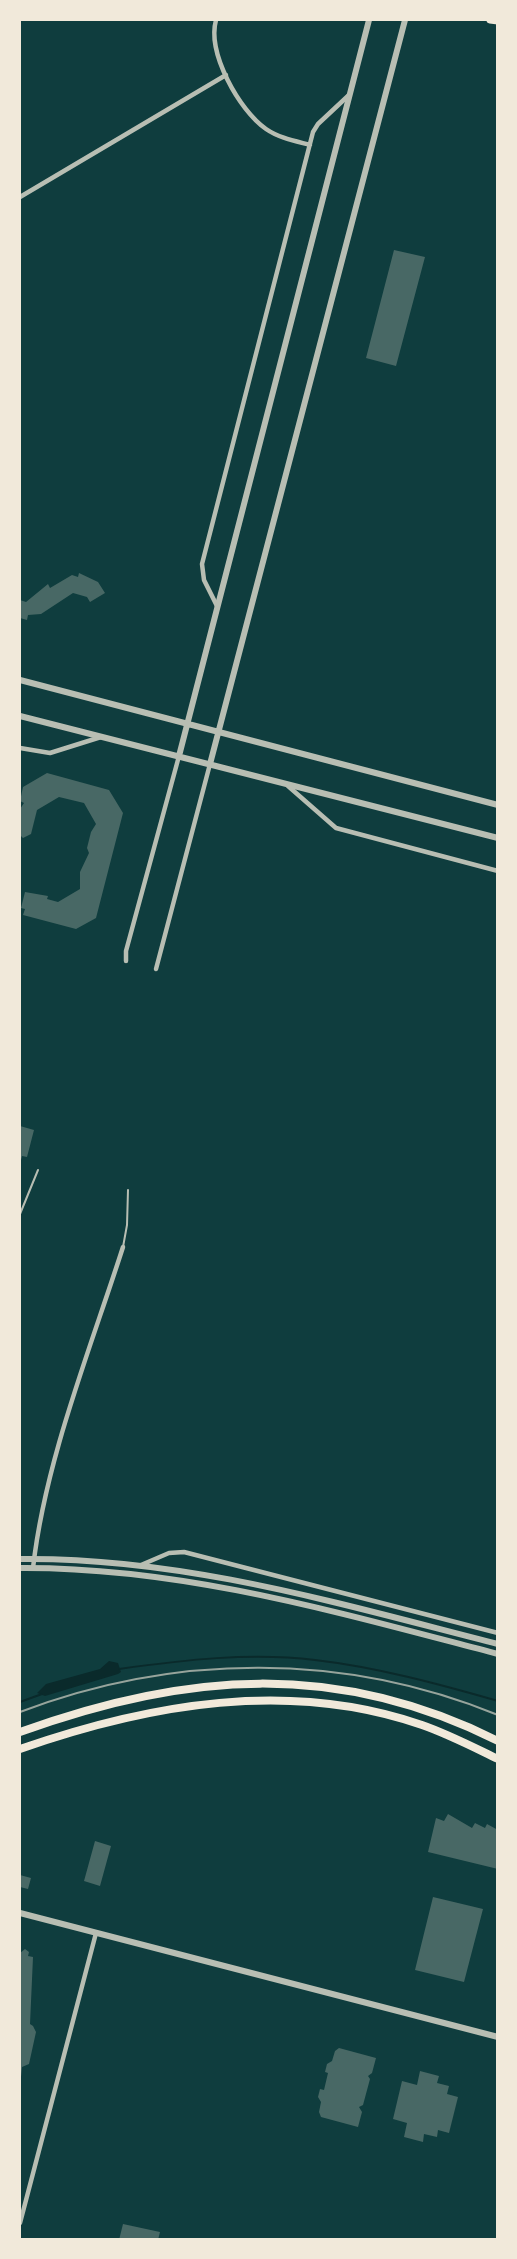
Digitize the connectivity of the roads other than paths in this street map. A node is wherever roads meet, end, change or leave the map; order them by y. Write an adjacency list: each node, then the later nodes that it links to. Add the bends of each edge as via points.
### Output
1 (216, 20): 6 (street, via 214,46)
2 (369, 20): 7 (street)
3 (405, 20): 14 (street)
4 (490, 20): 5 (main road)
5 (498, 21)
6 (226, 75): 8 (street, via 260,124 277,135); 9 (street)
7 (351, 93): 8 (street, via 318,124); 10 (street)
8 (310, 145): 10 (street, via 202,564 204,580)
9 (20, 197)
10 (217, 606): 13 (street)
11 (20, 680): 13 (street)
12 (20, 716): 15 (street)
13 (188, 723): 14 (street); 17 (street)
14 (218, 732): 18 (street); 20 (street)
15 (103, 737): 16 (street, via 50,753); 17 (street)
16 (20, 748)
17 (179, 756): 18 (street); 23 (street)
18 (210, 764): 19 (street); 24 (street)
19 (286, 784): 21 (street); 22 (street, via 336,828)
20 (498, 805)
21 (498, 838)
22 (498, 871)
23 (126, 961)
24 (156, 969)
25 (38, 1170): 27 (lane)
26 (128, 1190): 28 (lane)
27 (20, 1214)
28 (123, 1247): 30 (street, via 70,1407)
29 (20, 1559): 30 (street)
30 (34, 1559): 31 (street); 33 (street)
31 (140, 1565): 34 (street, via 169,1553 184,1552); 35 (street, via 271,1587)
32 (20, 1568): 33 (street)
33 (33, 1568): 36 (street, via 140,1574 237,1589)
34 (498, 1633)
35 (498, 1644)
36 (498, 1654)
37 (20, 1732): 38 (main road, via 150,1694 210,1686 296,1683 405,1703)
38 (498, 1741)
39 (20, 1749): 40 (main road, via 148,1712 275,1700 339,1705 423,1725)
40 (498, 1759)
41 (20, 1913): 42 (street)
42 (96, 1933): 43 (street); 44 (street)
43 (498, 2037)
44 (20, 2223)

